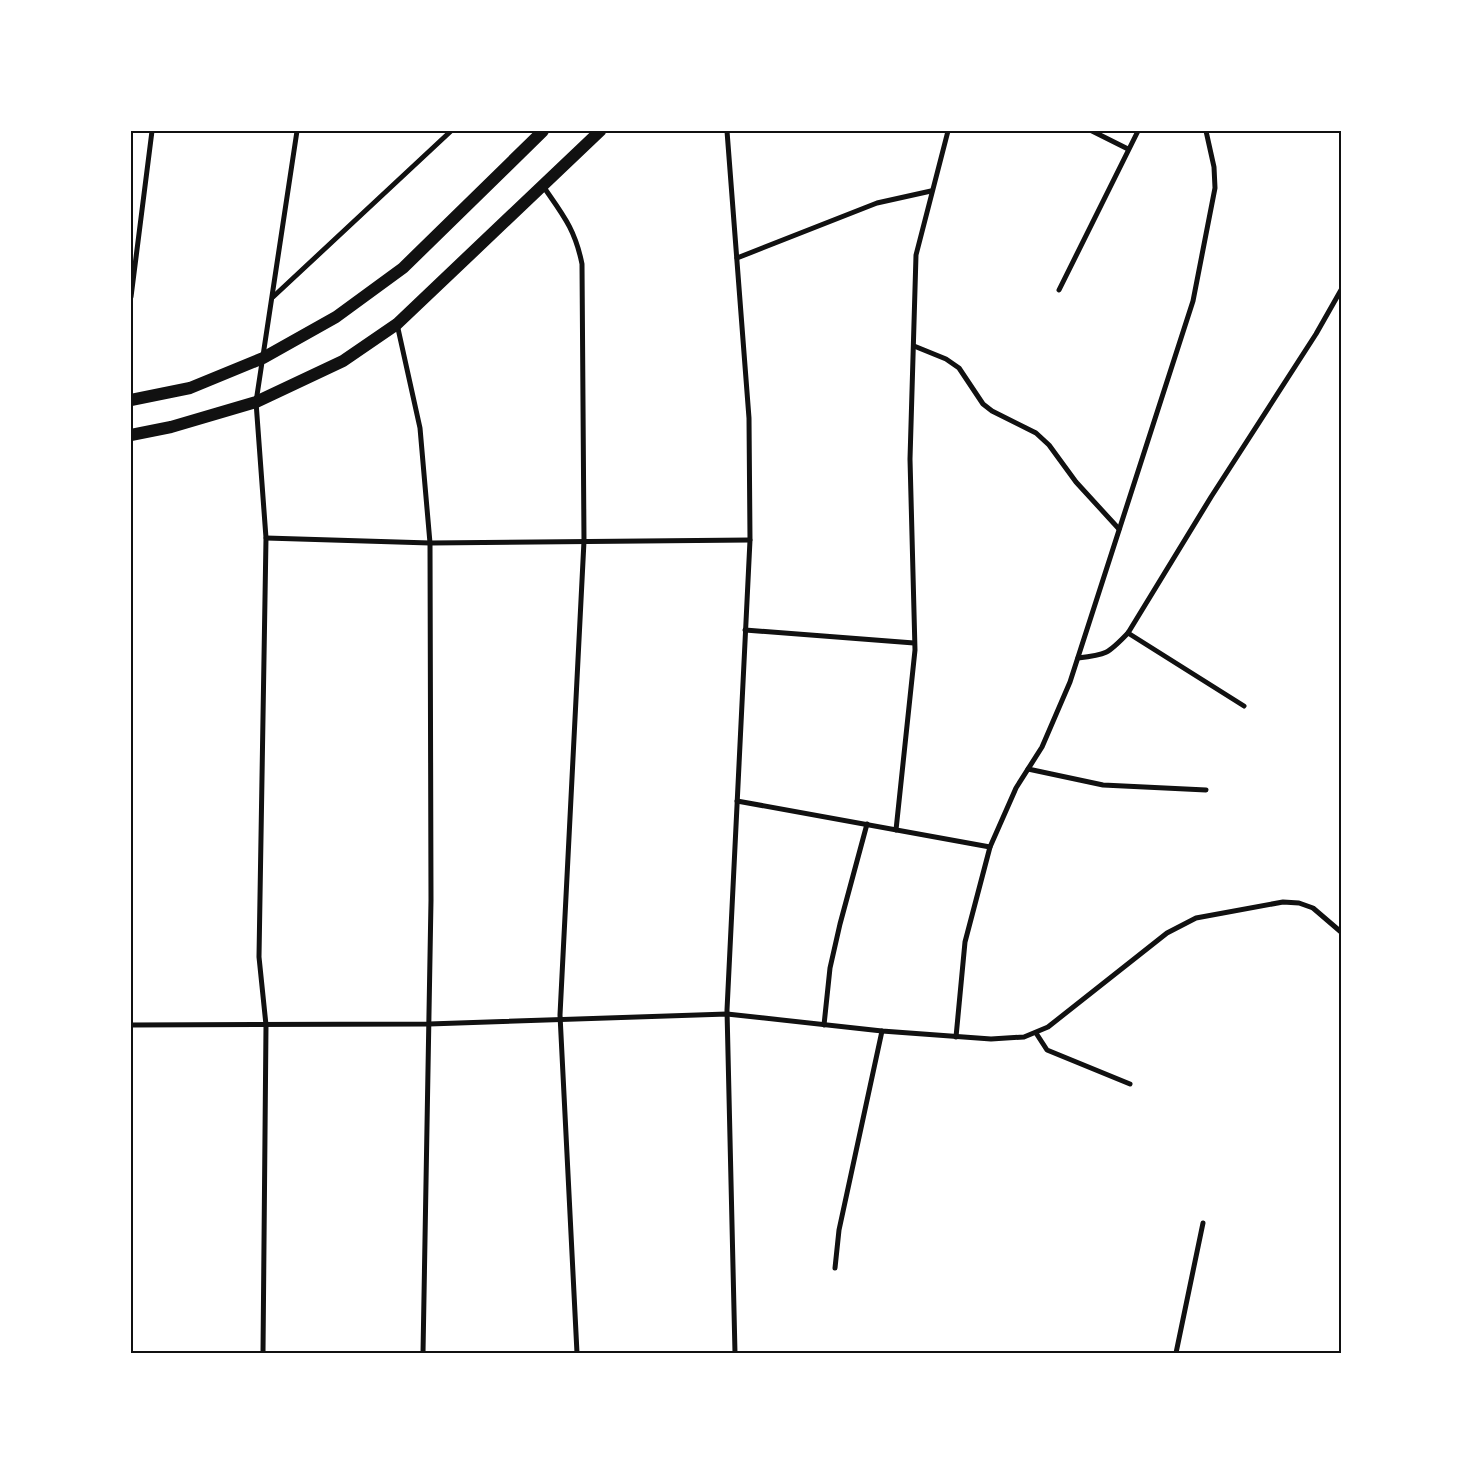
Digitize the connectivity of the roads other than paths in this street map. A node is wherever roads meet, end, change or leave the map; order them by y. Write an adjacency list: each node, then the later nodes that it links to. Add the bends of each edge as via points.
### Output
1 (152, 131): 17 (street)
2 (297, 131): 18 (street)
3 (451, 131): 18 (street)
4 (543, 131): 21 (main road, via 402,268 336,317)
5 (600, 131): 12 (main road)
6 (727, 131): 14 (street)
7 (948, 131): 13 (street)
8 (1092, 131): 11 (street)
9 (1138, 131): 11 (street)
10 (1206, 131): 25 (street, via 1215,188 1194,301)
11 (1128, 149): 15 (street)
12 (543, 186): 19 (main road); 28 (street, via 571,226 582,264)
13 (931, 191): 14 (street, via 877,203); 20 (street, via 916,255)
14 (737, 258): 27 (street, via 749,418)
15 (1059, 290)
16 (1341, 290): 31 (street)
17 (131, 297)
18 (272, 297): 21 (street)
19 (397, 324): 23 (main road, via 343,361); 29 (street, via 420,428)
20 (914, 346): 25 (street, via 959,368 983,404 992,411 1036,432); 32 (street, via 910,459)
21 (263, 358): 22 (main road, via 190,388); 23 (street)
22 (131, 400)
23 (256, 402): 24 (main road); 26 (street)
24 (131, 436)
25 (1119, 529): 33 (street)
26 (266, 538): 29 (street); 47 (street, via 259,957)
27 (750, 540): 28 (street); 30 (street)
28 (584, 541): 29 (street); 43 (street)
29 (430, 544): 44 (street, via 432,900)
30 (745, 630): 32 (street); 37 (street)
31 (1128, 633): 33 (street, via 1103,655); 34 (street)
32 (914, 643): 39 (street)
33 (1078, 658): 35 (street, via 1042,747)
34 (1244, 706)
35 (1028, 768): 36 (street, via 1103,785); 40 (street)
36 (1206, 790)
37 (737, 801): 38 (street); 42 (street)
38 (867, 824): 39 (street); 45 (street, via 830,968)
39 (896, 830): 40 (street)
40 (990, 847): 50 (street, via 965,942)
41 (1341, 932): 49 (street, via 1313,908 1299,903 1283,902 1196,918 1179,925)
42 (727, 1014): 43 (street); 45 (street); 57 (street)
43 (561, 1020): 44 (street); 56 (street)
44 (429, 1024): 47 (street); 55 (street)
45 (824, 1024): 48 (street)
46 (131, 1025): 47 (street)
47 (266, 1025): 54 (street)
48 (882, 1031): 50 (street); 53 (street, via 839,1230)
49 (1036, 1033): 50 (street, via 991,1039); 51 (street, via 1047,1050)
50 (956, 1037)
51 (1130, 1084)
52 (1203, 1223): 58 (street)
53 (835, 1268)
54 (263, 1353)
55 (423, 1353)
56 (576, 1353)
57 (735, 1353)
58 (1176, 1353)

